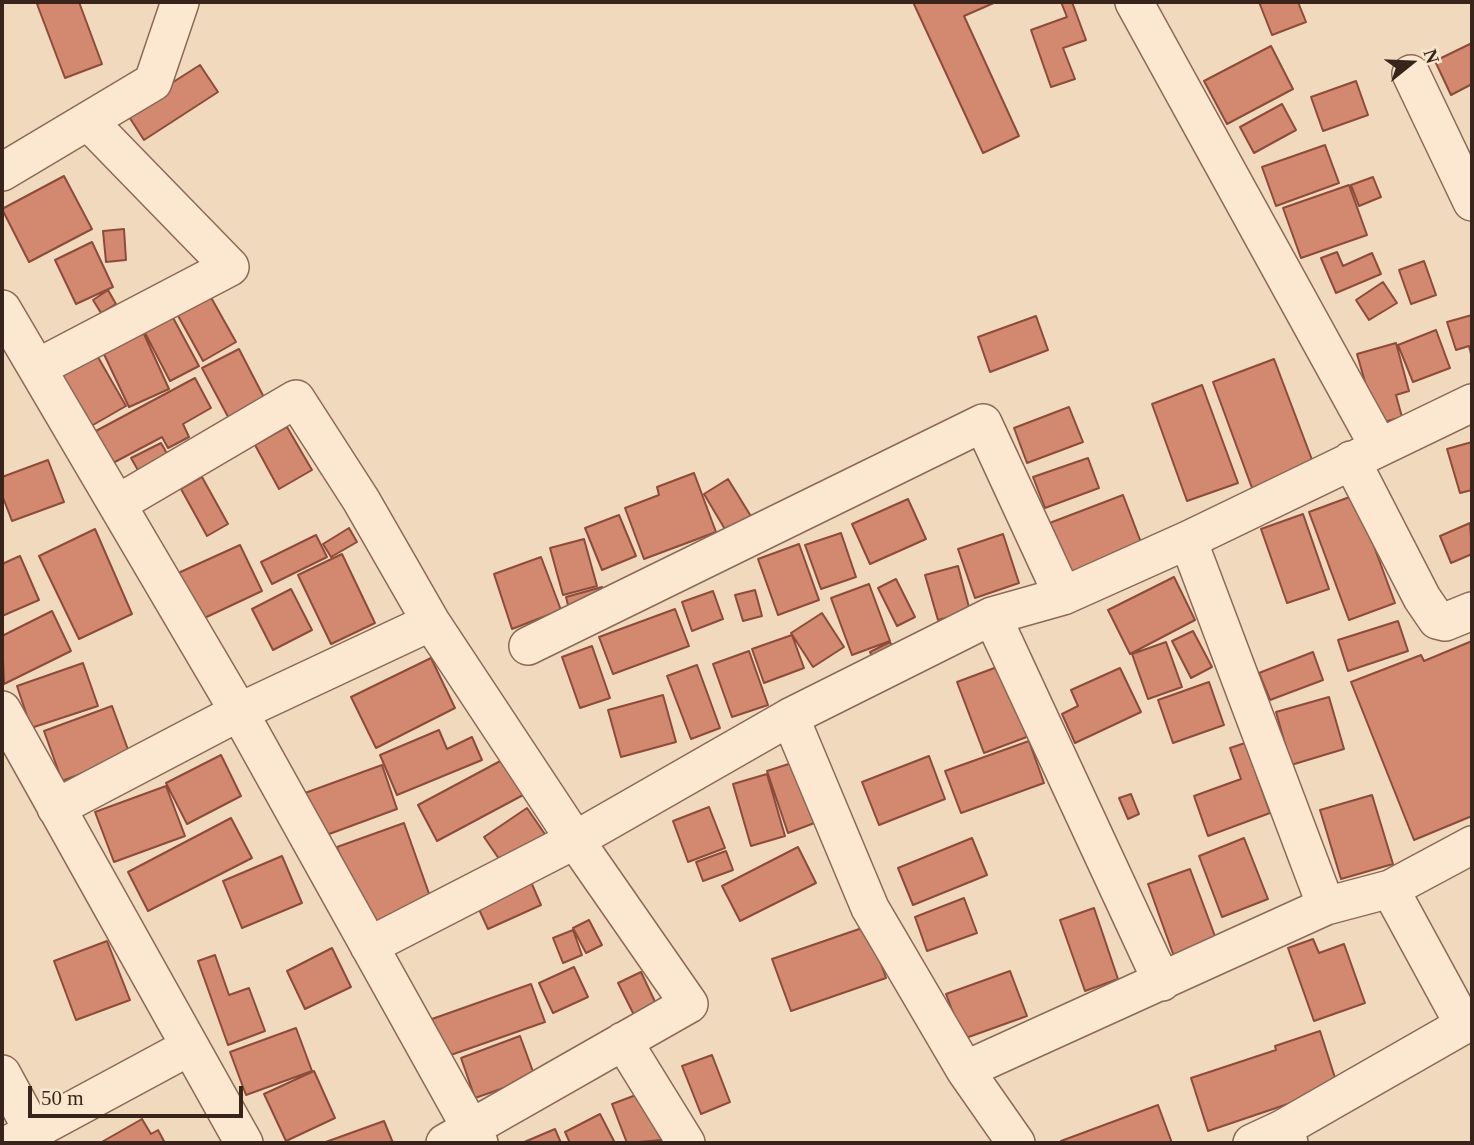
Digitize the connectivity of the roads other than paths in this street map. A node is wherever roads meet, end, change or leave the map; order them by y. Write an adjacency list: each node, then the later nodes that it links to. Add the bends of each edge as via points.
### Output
1 (180, 2): 4 (street, via 153,82)
2 (1135, 2): 10 (street)
3 (1410, 74): 6 (street)
4 (88, 121): 5 (street); 8 (street, via 230,267)
5 (2, 172)
6 (1472, 202)
7 (2, 309): 8 (street)
8 (37, 368): 11 (street)
9 (1472, 403): 10 (street)
10 (1365, 454): 12 (street); 14 (street, via 1422,598 1437,620 1445,622)
11 (117, 504): 16 (street, via 296,399); 19 (street)
12 (1188, 540): 13 (street); 25 (street)
13 (1063, 596): 15 (street); 17 (street, via 983,423)
14 (1472, 611)
15 (992, 617): 20 (street); 27 (street)
16 (431, 622): 19 (street); 22 (street)
17 (528, 646)
18 (2, 710): 21 (street)
19 (239, 712): 21 (street); 26 (street)
20 (790, 717): 22 (street); 31 (street, via 870,908)
21 (56, 808): 30 (street)
22 (575, 840): 26 (street); 29 (street, via 689,1004)
23 (1472, 845): 24 (street)
24 (1390, 890): 25 (street); 28 (street)
25 (1326, 906): 27 (street)
26 (369, 946): 34 (street)
27 (1162, 982): 31 (street)
28 (1470, 1034): 35 (street)
29 (623, 1041): 34 (street); 37 (street)
30 (189, 1047): 33 (street); 36 (street)
31 (965, 1070): 38 (street)
32 (2, 1074): 33 (street)
33 (22, 1137)
34 (465, 1138)
35 (1274, 1138)
36 (244, 1143)
37 (686, 1143)
38 (1016, 1143)

